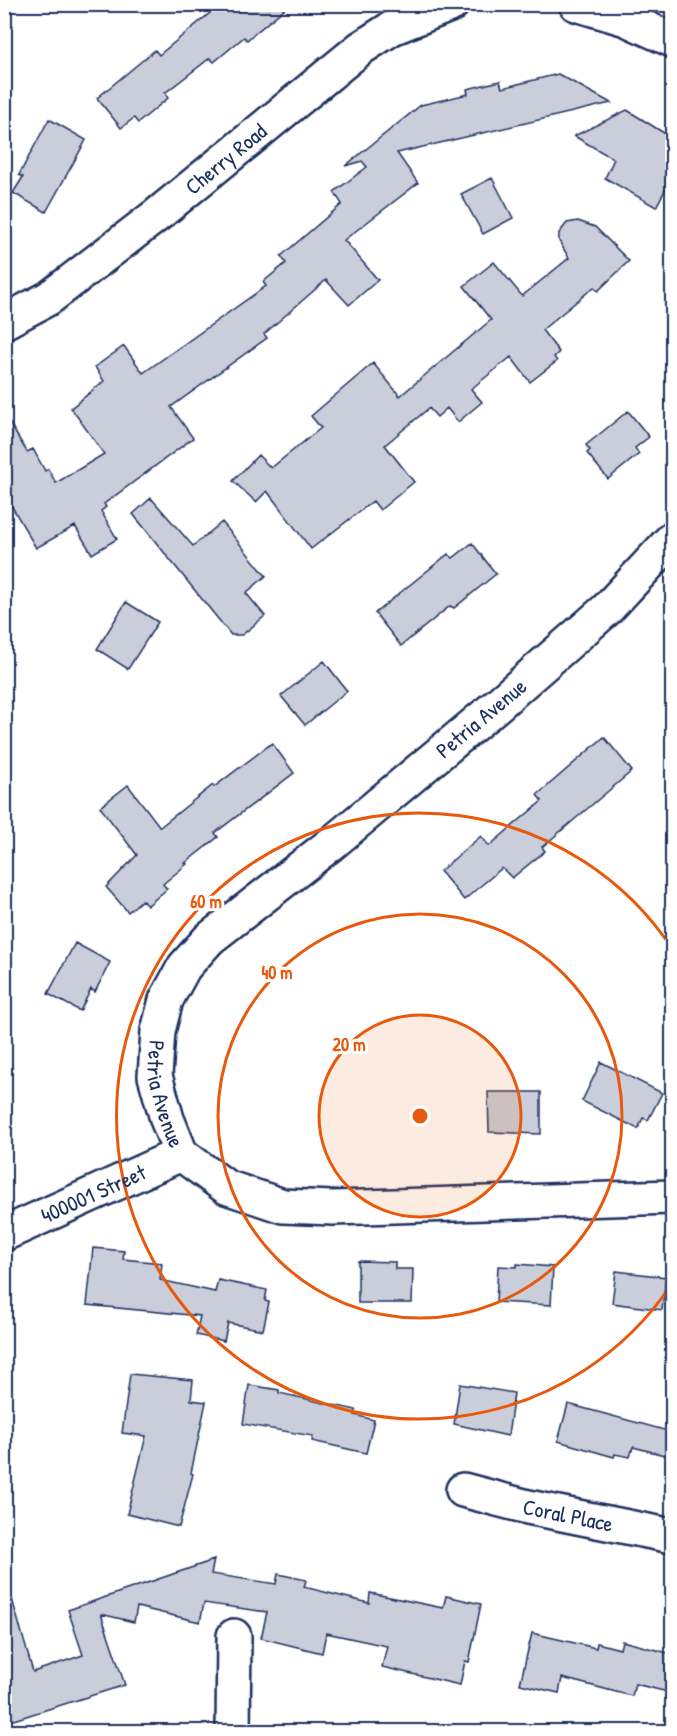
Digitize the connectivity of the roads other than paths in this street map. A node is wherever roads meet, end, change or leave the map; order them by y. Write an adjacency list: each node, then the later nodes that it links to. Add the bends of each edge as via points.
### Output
1 (452, 4): 4 (street, Cherry Road, via 392,28 361,48 49,298)
2 (576, 4): 3 (street, via 626,19)
3 (672, 40)
4 (4, 322)
5 (671, 544): 6 (street, Petria Avenue, via 607,609 520,685 331,844 209,939 184,967 166,1000 155,1076)
6 (181, 1154): 7 (street, Petria Avenue, via 226,1187 283,1206 333,1208); 8 (street, 400001 Street)
7 (672, 1197)
8 (4, 1234)
9 (464, 1490): 10 (street, Coral Place, via 528,1508)
10 (672, 1536)
11 (234, 1636): 13 (street)
12 (255, 1679): 14 (street)
13 (233, 1731)
14 (252, 1731)

